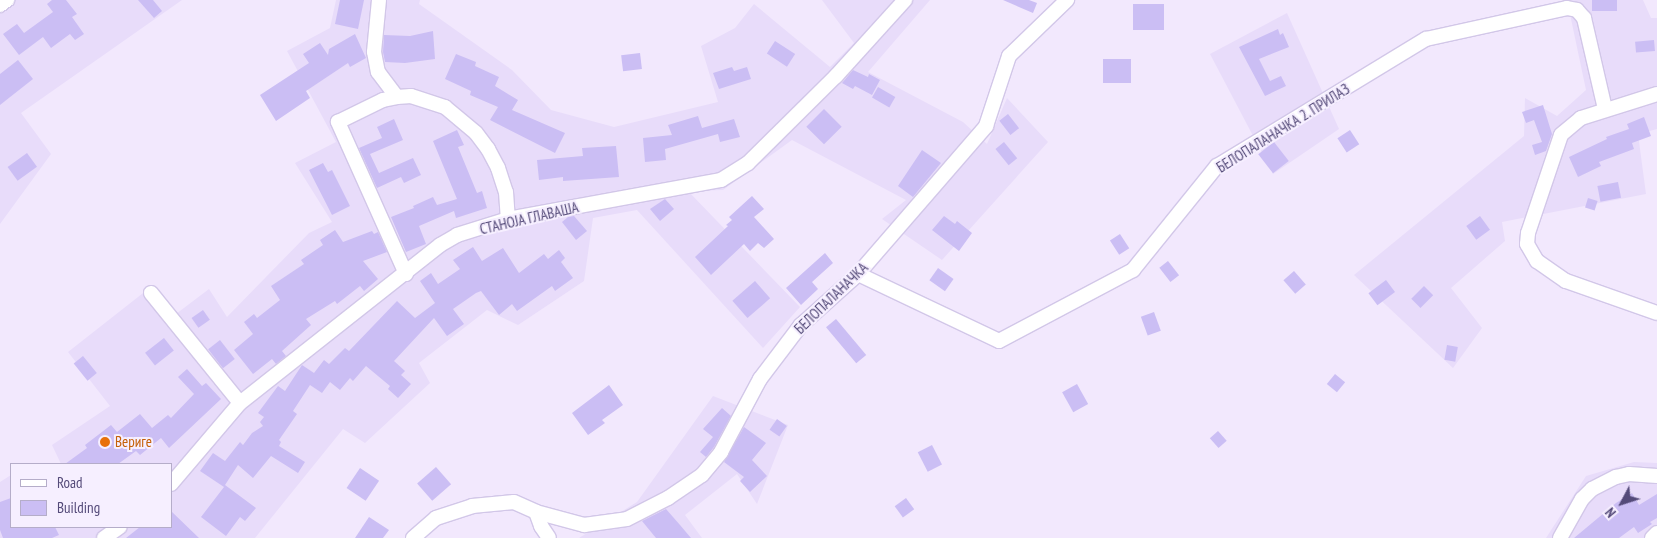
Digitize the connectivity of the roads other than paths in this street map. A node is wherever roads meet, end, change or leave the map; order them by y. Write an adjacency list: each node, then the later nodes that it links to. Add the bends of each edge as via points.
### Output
1 (7, 0): 5 (street)
2 (379, 0): 7 (street, via 374,52 378,72)
3 (905, 0): 9 (street, СТАНОЈА ГЛАВАША, via 836,76 748,163 720,180)
4 (1067, 0): 11 (street, БЕЛОПАЛАНАЧКА, via 1009,56 986,126)
5 (0, 5)
6 (1657, 94): 8 (street)
7 (397, 97): 9 (street, via 411,96 445,107 476,133 498,168 506,192); 10 (street, via 383,100 338,122)
8 (1605, 109): 11 (street, БЕЛОПАЛАНАЧКА 2. ПРИЛАЗ, via 1584,18 1577,10 1567,8 1426,39 1217,166 1133,270 999,341); 13 (street, via 1581,118 1561,135 1527,244 1537,261 1566,281)
9 (508, 219): 10 (street, СТАНОЈА ГЛАВАША, via 457,235)
10 (406, 274): 14 (street, СТАНОЈА ГЛАВАША)
11 (858, 274): 17 (street, БЕЛОПАЛАНАЧКА, via 801,325 760,379 721,452 702,475 668,498 627,519 584,525)
12 (151, 293): 14 (street)
13 (1657, 313)
14 (240, 403): 16 (street, СТАНОЈА ГЛАВАША)
15 (1657, 476): 23 (street, via 1629,474 1592,489 1582,499)
16 (172, 483)
17 (536, 512): 21 (street, БЕЛОПАЛАНАЧКА, via 514,502 472,506 436,518); 22 (street)
18 (119, 528): 20 (street)
19 (1657, 533): 24 (street)
20 (104, 538)
21 (413, 538)
22 (549, 538)
23 (1560, 538)
24 (1652, 538)

